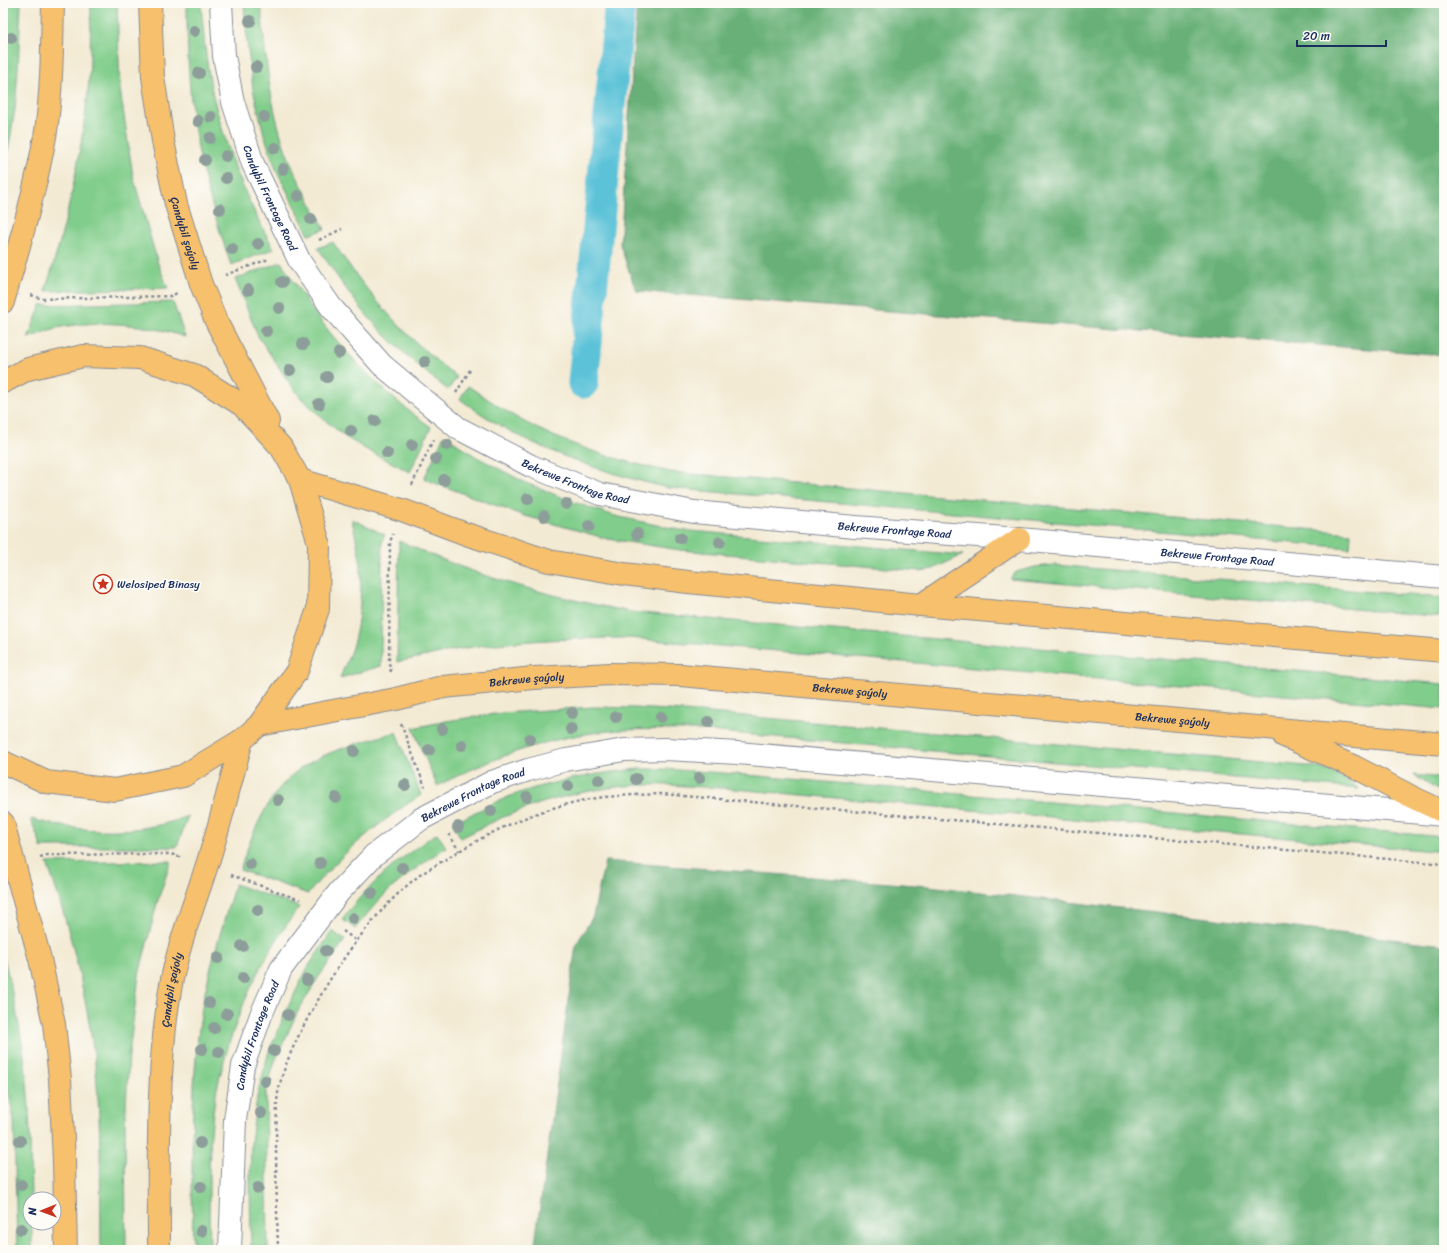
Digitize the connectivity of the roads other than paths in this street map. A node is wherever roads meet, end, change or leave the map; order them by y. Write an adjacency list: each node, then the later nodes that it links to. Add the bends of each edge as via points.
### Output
1 (53, 3): 4 (main road, via 52,75 46,130 33,197)
2 (150, 3): 7 (main road, Çandybil şaýoly, via 154,77 163,141 176,204 201,284 216,321)
3 (222, 3): 5 (street, Candybil Frontage Road, via 224,56 233,102 253,164 300,262 330,307)
4 (3, 302)
5 (382, 365): 9 (street, Bekrewe Frontage Road, via 458,428 531,466 600,494 694,512)
6 (3, 382): 7 (main road, via 28,369 83,356 140,358 194,375 242,405)
7 (281, 447): 8 (main road)
8 (300, 480): 11 (main road, via 402,510 466,534 549,560 624,574); 13 (main road, via 319,543 318,609 297,671)
9 (1019, 539): 10 (street, Bekrewe Frontage Road); 11 (main road)
10 (1444, 577)
11 (921, 606): 12 (main road)
12 (1444, 651)
13 (259, 725): 14 (main road, Bekrewe şaýoly, via 396,699 443,686 611,674 680,674); 15 (main road)
14 (1266, 728): 16 (main road, Bekrewe şaýoly); 18 (main road, via 1355,767)
15 (242, 740): 17 (main road, via 182,776 115,790 46,782); 22 (main road, Çandybil şaýoly, via 207,867 183,934 170,989 160,1106)
16 (1444, 744)
17 (3, 762)
18 (1444, 813): 20 (street, Bekrewe Frontage Road, via 754,754 666,749 624,750 566,760 492,782 421,818)
19 (3, 823): 21 (main road, via 40,959 54,1024 61,1087)
20 (374, 856): 23 (street, Candybil Frontage Road, via 339,892 281,969 261,1015 243,1066 235,1120)
21 (66, 1250)
22 (159, 1250)
23 (230, 1250)

